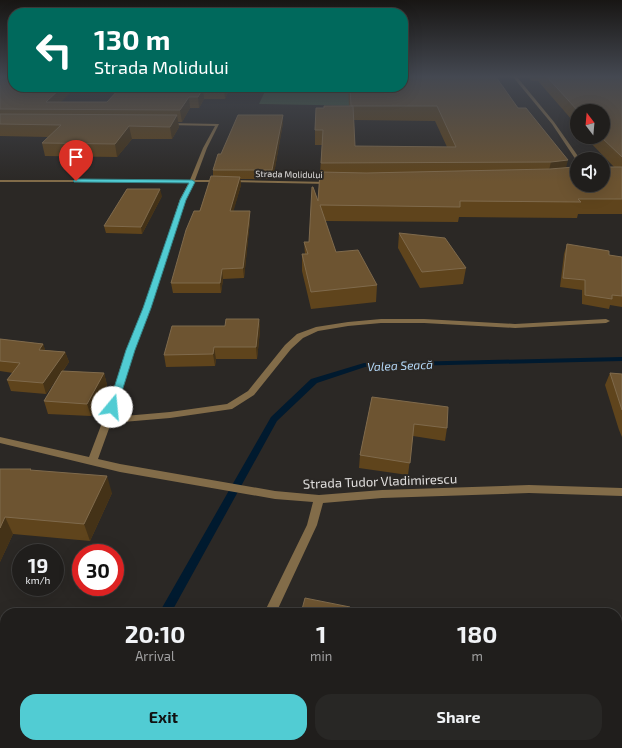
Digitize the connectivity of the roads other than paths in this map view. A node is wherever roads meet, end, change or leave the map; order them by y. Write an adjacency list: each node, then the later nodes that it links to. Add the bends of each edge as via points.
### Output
1 (544, 112): 3 (street)
2 (163, 124): 5 (street, via 218,125 205,148)
3 (573, 152)
4 (0, 181): 5 (street, Strada Molidului)
5 (192, 182): 6 (street, Strada Molidului); 8 (street, via 183,200 147,308 130,350)
6 (334, 184)
7 (606, 320): 8 (street, via 515,326 381,321 316,330 300,336 250,393 229,407)
8 (108, 420): 10 (street)
9 (0, 440): 10 (street, Strada Tudor Vladimirescu)
10 (92, 462): 12 (street, Strada Tudor Vladimirescu, via 275,495)
11 (622, 492): 12 (street, Strada Tudor Vladimirescu, via 528,489)
12 (319, 498): 13 (street, via 312,525)
13 (272, 608)

